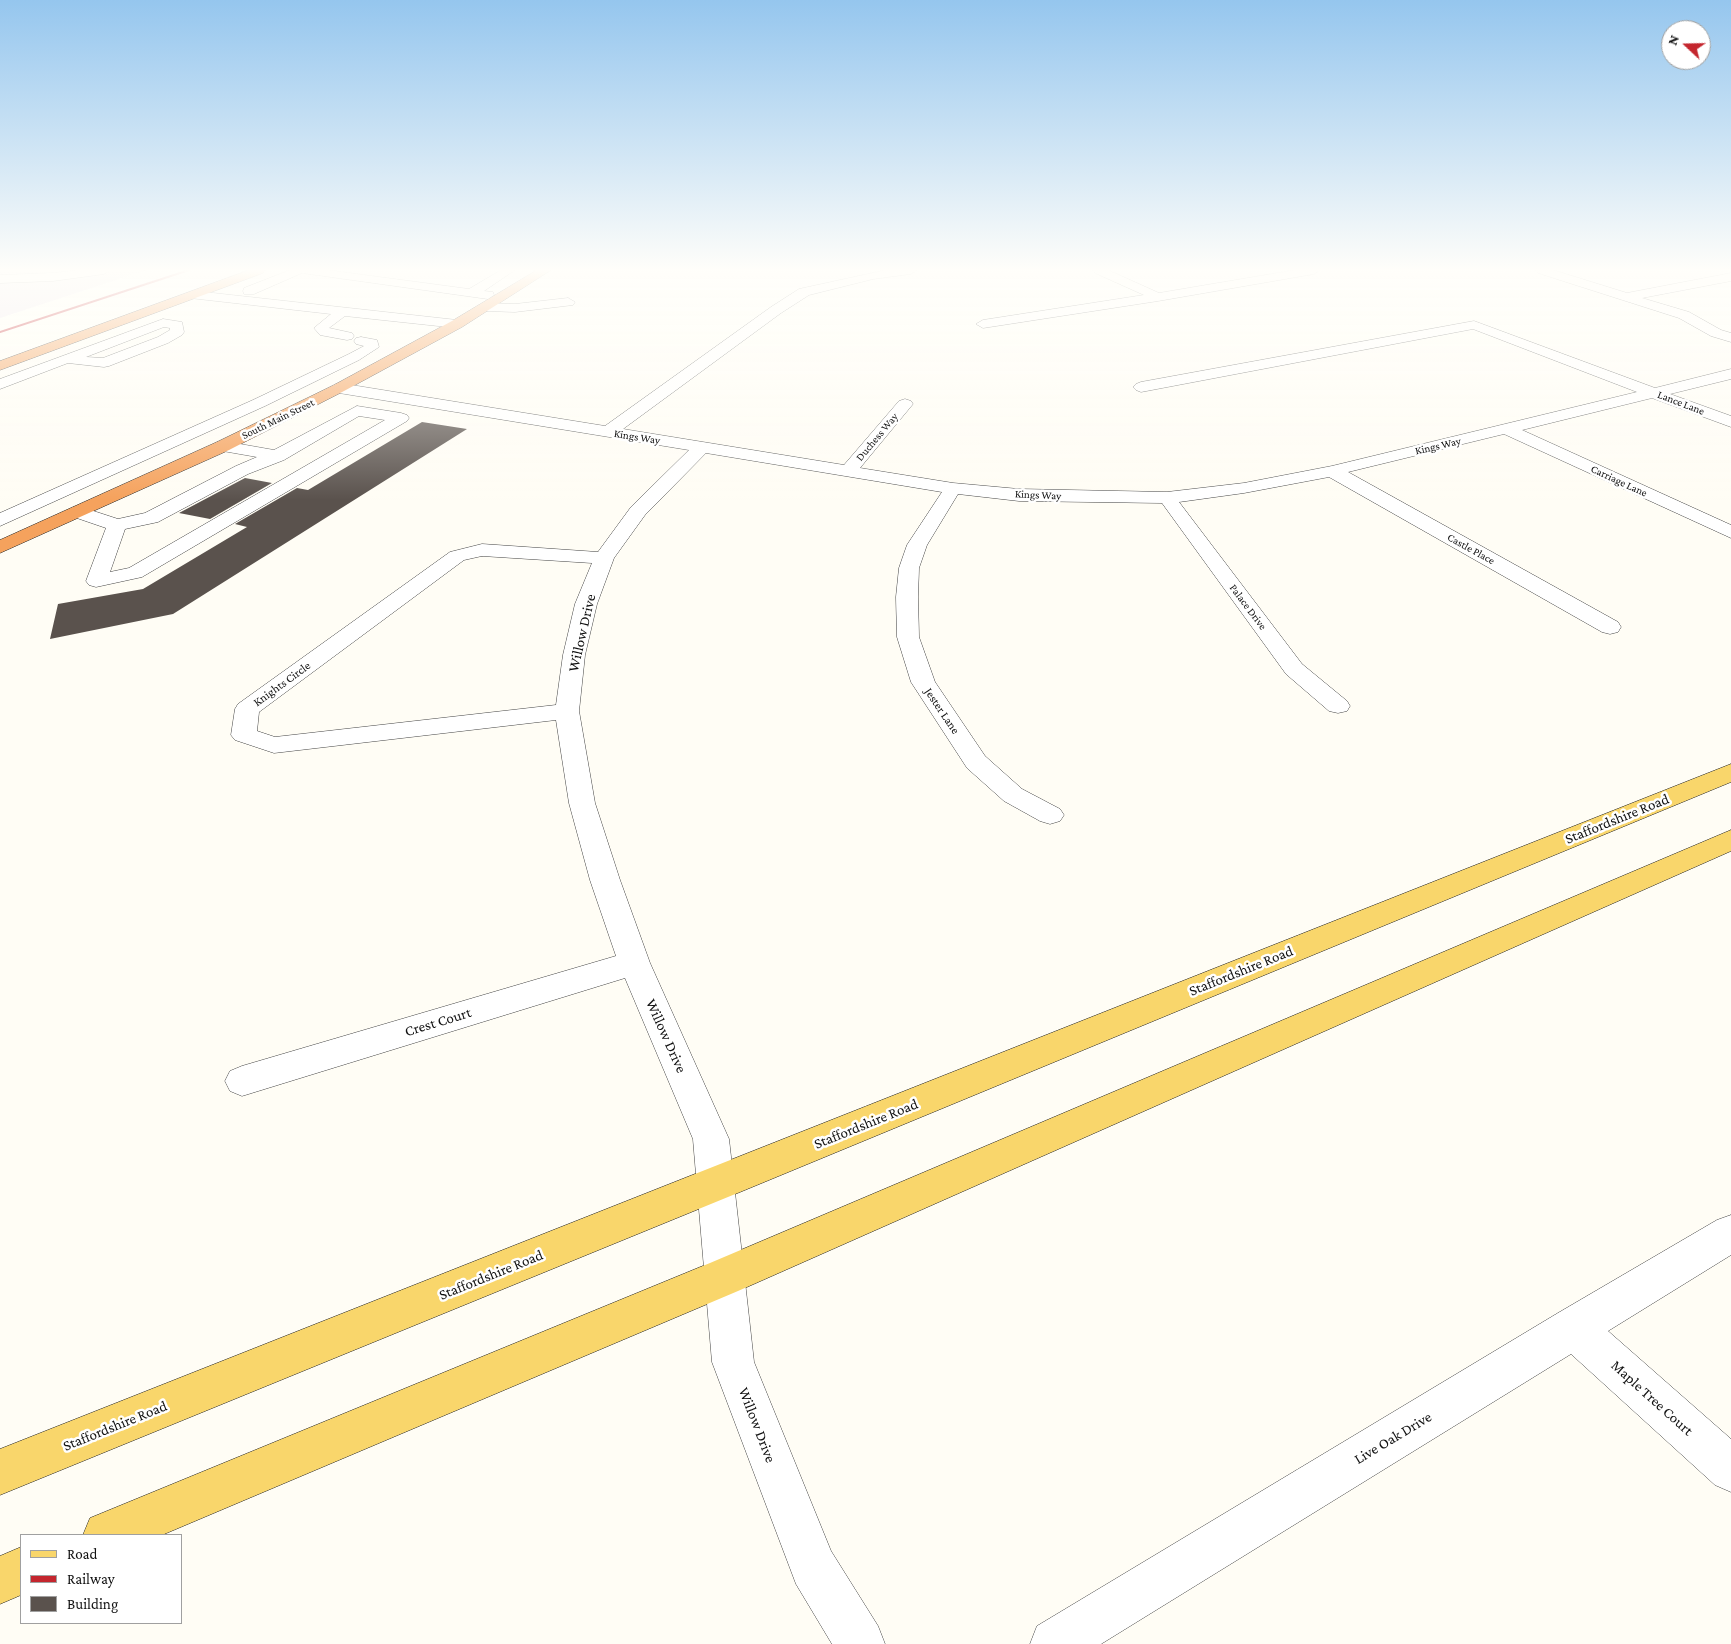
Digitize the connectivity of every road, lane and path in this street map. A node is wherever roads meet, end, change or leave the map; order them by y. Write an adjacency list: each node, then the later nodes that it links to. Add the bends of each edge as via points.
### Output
1 (54, 347): 12 (highway)
2 (101, 347): 10 (street)
3 (147, 347): 10 (street, via 104,363)
4 (372, 347): 9 (street)
5 (417, 347): 11 (highway, South Main Street)
6 (725, 347): 25 (street)
7 (1357, 347): 15 (street, Lance Lane)
8 (1534, 347): 17 (street, Lance Lane)
9 (354, 357): 11 (street); 19 (street)
10 (68, 359): 14 (street)
11 (390, 362): 16 (highway, South Main Street)
12 (0, 366)
13 (1731, 374): 17 (street, Kings Way)
14 (0, 384)
15 (1141, 387)
16 (339, 388): 18 (street, Kings Way); 21 (highway, South Main Street)
17 (1655, 393): 23 (street, Lance Lane); 24 (street, Kings Way)
18 (417, 401): 22 (street); 25 (street, Kings Way)
19 (258, 403): 21 (street); 30 (street)
20 (905, 404): 31 (street, Duchess Way)
21 (296, 410): 26 (highway, South Main Street)
22 (390, 417): 28 (street, via 357,411); 29 (street, via 401,418)
23 (1731, 422)
24 (1507, 429): 32 (street, Kings Way); 41 (street, Carriage Lane)
25 (608, 432): 27 (street, Kings Way)
26 (223, 446): 28 (street); 33 (highway, South Main Street)
27 (702, 447): 31 (street, Kings Way); 43 (street, Willow Drive, via 638,511)
28 (276, 456): 29 (street); 37 (street, via 242,470)
29 (320, 464): 40 (street)
30 (115, 469): 33 (street); 38 (street)
31 (849, 470): 34 (street, Kings Way)
32 (1332, 471): 35 (street, Kings Way, via 1244,488); 44 (street, Castle Place)
33 (154, 478): 36 (highway, South Main Street)
34 (952, 488): 35 (street, Kings Way, via 1019,495); 48 (street, Jester Lane, via 917,545 909,568 908,637 923,682 976,762 1013,795)
35 (1167, 498): 45 (street, Palace Drive, via 1294,669)
36 (78, 512): 39 (street); 42 (highway, South Main Street)
37 (151, 518): 39 (street); 40 (street)
38 (0, 520)
39 (117, 525): 40 (street, via 96,581 135,573)
40 (211, 529)
41 (1731, 532)
42 (6, 540)
43 (604, 558): 46 (street, Willow Drive, via 584,612 574,655); 46 (street, Knights Circle, via 482,550 457,556 247,709 244,735 274,745)
44 (1610, 628)
45 (1338, 706)
46 (567, 711): 50 (street, Willow Drive, via 582,803)
47 (1731, 772): 52 (main road, Staffordshire Road)
48 (1050, 815)
49 (1731, 840): 54 (main road)
50 (634, 963): 51 (street, Crest Court); 52 (street, Willow Drive, via 711,1139)
51 (242, 1081)
52 (715, 1185): 54 (street, Willow Drive); 57 (main road, Staffordshire Road)
53 (1731, 1233): 55 (street, Live Oak Drive)
54 (724, 1277): 58 (main road); 61 (street, Willow Drive, via 732,1362 812,1567)
55 (1573, 1328): 56 (street, Maple Tree Court); 62 (street, Live Oak Drive)
56 (1731, 1469)
57 (0, 1472)
58 (108, 1534)
59 (20, 1571): 60 (main road)
60 (0, 1580)
61 (860, 1644)
62 (1055, 1644)

